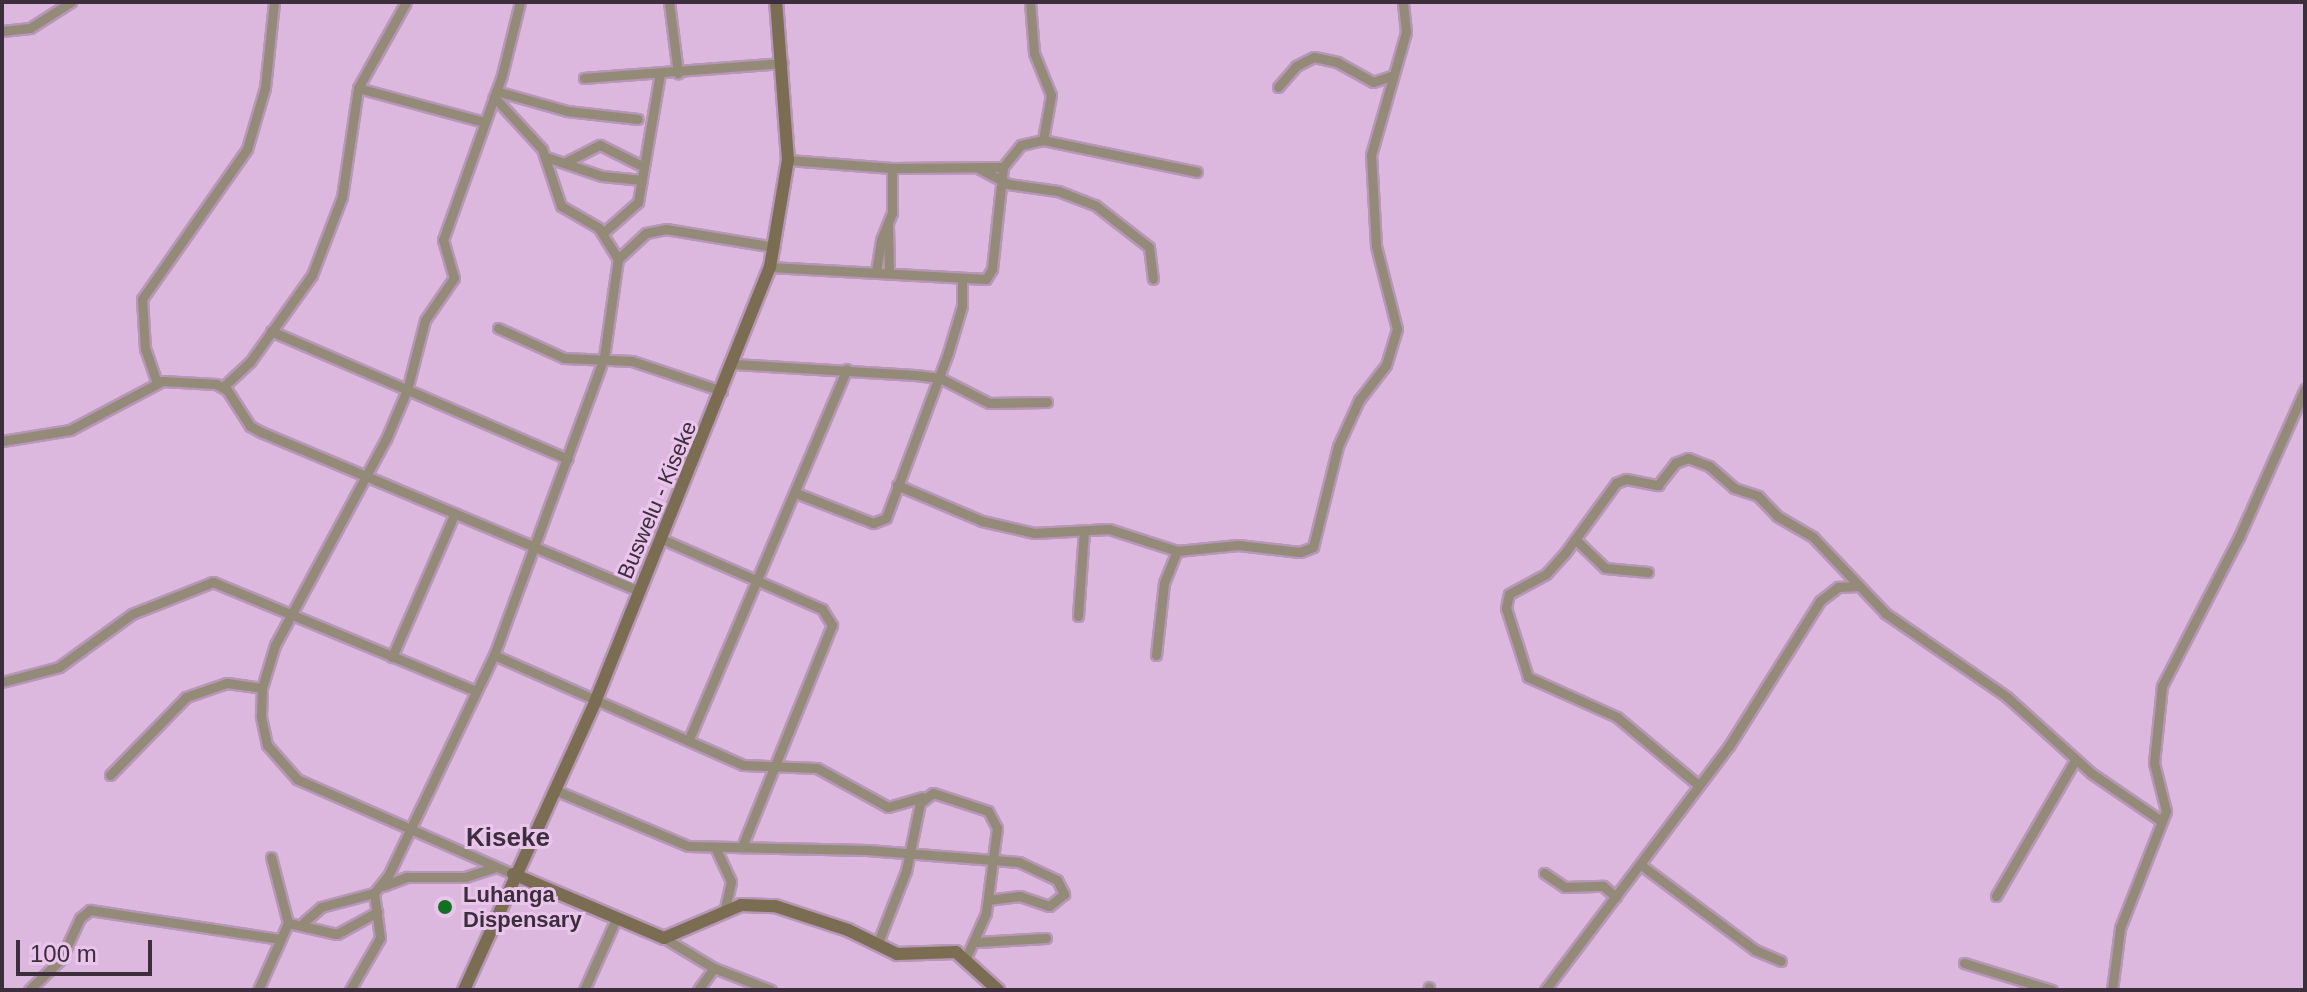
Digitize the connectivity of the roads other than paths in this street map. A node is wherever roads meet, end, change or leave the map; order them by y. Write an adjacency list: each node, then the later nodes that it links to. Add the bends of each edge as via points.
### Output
1 (71, 2): 9 (street, via 30,28)
2 (274, 2): 46 (street, via 265,88 247,149 142,299 145,349)
3 (406, 2): 16 (street)
4 (520, 2): 17 (street)
5 (669, 2): 12 (street)
6 (776, 2): 10 (main road, Buswelu - Kiseke)
7 (1030, 2): 20 (street, via 1034,53 1051,95)
8 (1403, 2): 13 (street, via 1408,19)
9 (2, 31)
10 (782, 63): 12 (street); 22 (main road, Buswelu - Kiseke)
11 (660, 73): 12 (street); 14 (street); 24 (street)
12 (678, 73)
13 (1394, 74): 15 (street, via 1373,82 1337,62 1314,57 1296,66); 62 (street, via 1373,139 1371,165 1376,246 1397,329 1386,365 1359,400 1338,446 1315,543 1300,552 1238,545)
14 (584, 78)
15 (1278, 87)
16 (358, 88): 19 (street); 41 (street, via 342,197 312,275)
17 (495, 94): 18 (street, via 567,111); 19 (street); 21 (street)
18 (638, 119)
19 (484, 122): 49 (street, via 443,240 454,278 425,320)
20 (1043, 140): 25 (street, via 1021,145); 28 (street)
21 (546, 157): 23 (street); 32 (street, via 561,206)
22 (788, 160): 26 (street); 33 (main road, Buswelu - Kiseke)
23 (566, 162): 24 (street, via 600,145); 29 (street, via 602,176)
24 (644, 167): 29 (street)
25 (1003, 167): 27 (street); 30 (street)
26 (892, 168): 27 (street); 31 (street)
27 (980, 169): 30 (street)
28 (1197, 172)
29 (642, 180): 32 (street, via 634,209)
30 (1001, 181): 38 (street, via 1058,191 1095,205 1149,247); 39 (street, via 992,269 986,279)
31 (888, 226): 36 (street); 37 (street)
32 (603, 233): 34 (street)
33 (775, 247): 34 (street, via 666,229 646,233); 35 (main road, Buswelu - Kiseke)
34 (618, 259): 42 (street)
35 (770, 267): 36 (street); 43 (main road, Buswelu - Kiseke)
36 (876, 272): 37 (street)
37 (889, 273): 39 (street)
38 (1153, 279)
39 (962, 280): 45 (street, via 962,306)
40 (498, 328): 42 (street, via 564,358)
41 (271, 331): 47 (street); 49 (street)
42 (604, 357): 50 (street); 53 (street)
43 (734, 364): 44 (street); 50 (main road, Buswelu - Kiseke)
44 (847, 369): 45 (street); 56 (street)
45 (940, 378): 51 (street, via 989,403); 55 (street)
46 (157, 383): 47 (street); 52 (street, via 70,430)
47 (223, 387): 54 (street, via 261,432)
48 (2305, 389): 83 (street, via 2239,537 2162,686 2154,735 2154,763 2167,807)
49 (407, 390): 53 (street); 54 (street)
50 (722, 391): 59 (main road, Buswelu - Kiseke)
51 (1047, 402)
52 (2, 441)
53 (568, 459): 61 (street)
54 (366, 475): 57 (street); 68 (street)
55 (897, 485): 56 (street, via 886,518 873,523); 58 (street, via 1009,529)
56 (796, 493): 64 (street)
57 (455, 513): 61 (street); 71 (street)
58 (1084, 531): 62 (street, via 1109,529); 67 (street)
59 (662, 539): 64 (street); 66 (main road, Buswelu - Kiseke)
60 (1576, 540): 63 (street, via 1605,568); 65 (street, via 1616,483 1626,479 1658,485 1675,463 1688,458 1709,466 1734,488 1758,496 1777,516 1820,543); 80 (street, via 1546,574 1506,599 1527,675 1617,717)
61 (535, 548): 66 (street); 69 (street)
62 (1177, 551): 70 (street, via 1164,583)
63 (1648, 572)
64 (759, 580): 76 (street); 78 (street, via 822,609 832,625)
65 (1858, 586): 77 (street, via 1898,623 2007,697); 80 (street, via 1838,587 1820,601 1768,691)
66 (640, 591): 75 (main road, Buswelu - Kiseke)
67 (1078, 616)
68 (292, 617): 71 (street); 72 (street, via 228,585 206,582 162,606 132,614 59,667); 73 (street, via 275,645)
69 (494, 655): 74 (street); 75 (street)
70 (1156, 655)
71 (392, 657): 74 (street)
72 (2, 682)
73 (262, 688): 79 (street, via 227,683 186,697 158,732); 84 (street, via 267,745 277,762 297,779)
74 (476, 691): 84 (street)
75 (595, 702): 76 (street); 81 (main road, Buswelu - Kiseke)
76 (689, 739): 78 (street, via 743,765)
77 (2075, 760): 83 (street); 95 (street)
78 (772, 764): 82 (street, via 817,768 888,807); 86 (street)
79 (110, 775)
80 (1697, 784): 90 (street)
81 (555, 790): 85 (street, via 675,843); 93 (main road, Buswelu - Kiseke)
82 (923, 797): 87 (street); 89 (street, via 933,793 988,811 997,828)
83 (2160, 820): 122 (street, via 2120,928)
84 (407, 830): 91 (street); 94 (street)
85 (715, 847): 86 (street); 99 (street, via 731,882)
86 (742, 847): 87 (street)
87 (910, 853): 89 (street); 107 (street)
88 (271, 857): 102 (street)
89 (996, 861): 97 (street); 97 (street, via 1038,869 1057,880 1064,894 1049,906 1020,896)
90 (1641, 865): 96 (street); 109 (street, via 1755,950)
91 (495, 867): 93 (street); 94 (street, via 465,877 407,877)
92 (1544, 873): 96 (street, via 1569,887 1603,886)
93 (513, 874): 100 (main road); 115 (main road, Buswelu - Kiseke)
94 (379, 889): 98 (street); 101 (street, via 321,907)
95 (1996, 896)
96 (1616, 897): 120 (street)
97 (989, 900): 106 (street)
98 (377, 912): 101 (street, via 337,934); 114 (street, via 380,938)
99 (724, 912): 103 (main road); 107 (main road, via 751,903 775,906)
100 (617, 917): 103 (main road); 116 (street)
101 (304, 922): 102 (street)
102 (288, 923): 105 (street)
103 (664, 938): 111 (street)
104 (1046, 938): 106 (street)
105 (279, 939): 112 (street, via 90,910 80,918 61,959); 113 (street)
106 (977, 942): 108 (street)
107 (877, 945): 108 (main road, via 897,954 935,949)
108 (966, 958): 119 (main road)
109 (1781, 961)
110 (1964, 963): 121 (street)
111 (714, 968): 117 (street); 118 (street)
112 (29, 990)
113 (258, 990)
114 (350, 990)
115 (464, 990)
116 (584, 990)
117 (698, 990)
118 (771, 990)
119 (998, 990)
120 (1545, 990)
121 (2052, 990)
122 (2112, 990)

